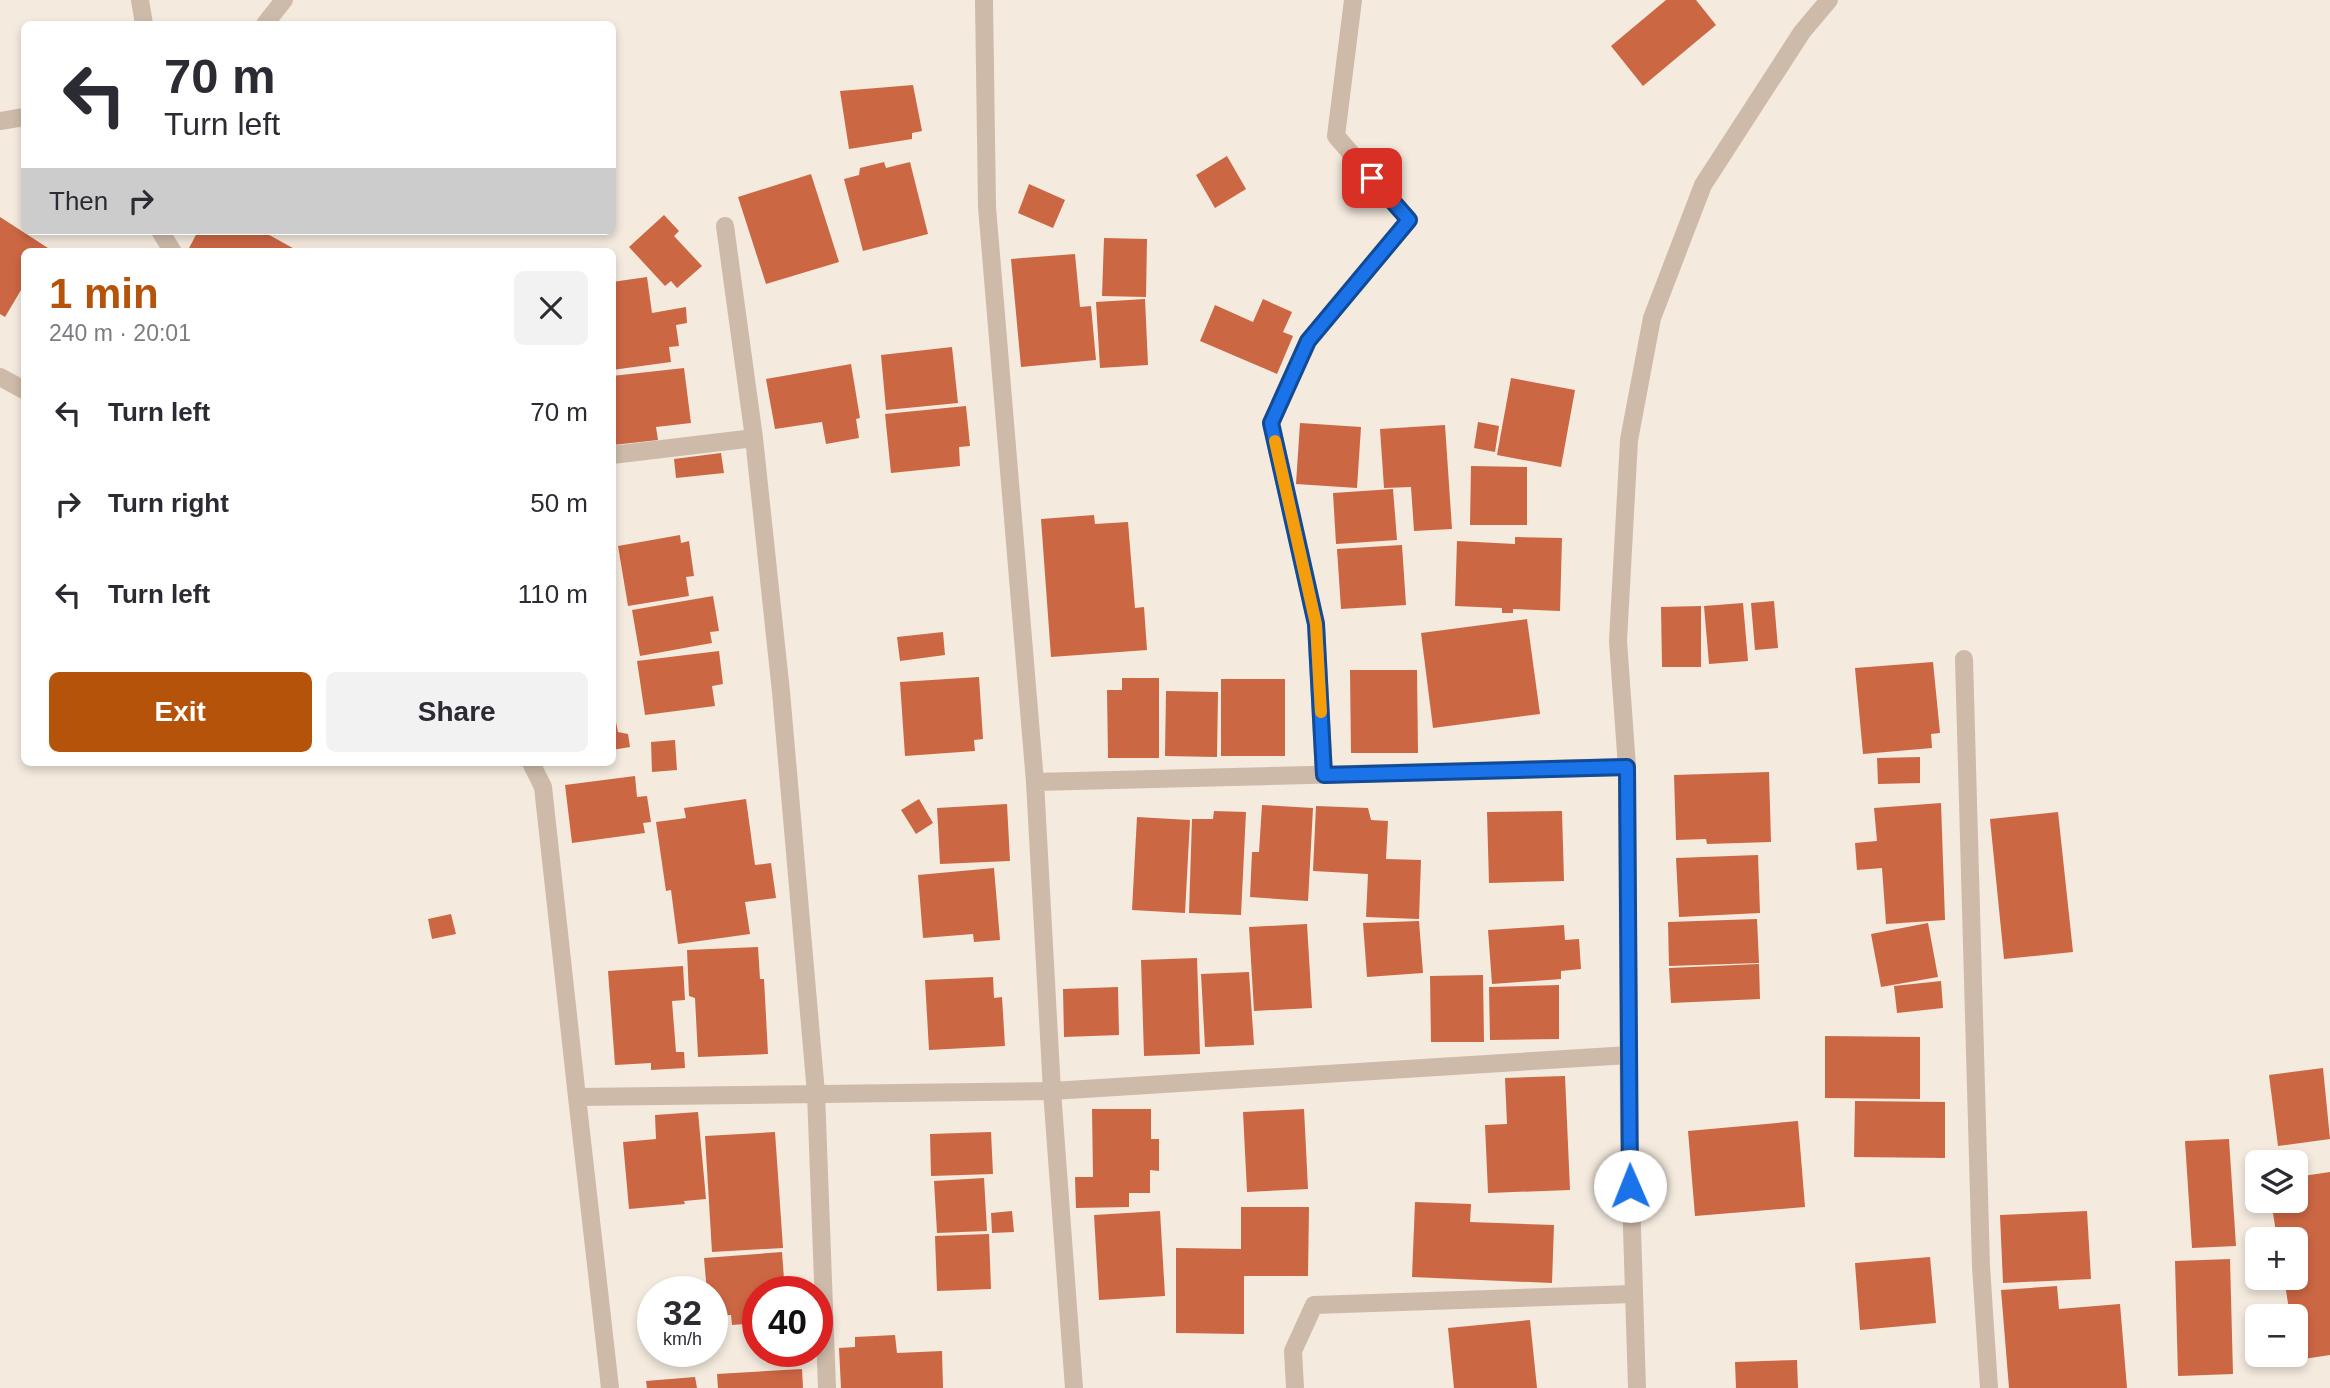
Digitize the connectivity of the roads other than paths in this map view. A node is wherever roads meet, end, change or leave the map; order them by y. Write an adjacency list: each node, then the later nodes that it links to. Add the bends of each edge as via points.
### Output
1 (141, 0): 6 (street)
2 (284, 0): 7 (street)
3 (984, 0): 19 (street, via 987,207)
4 (1353, 0): 18 (street, via 1336,136 1409,220 1308,341 1271,423 1316,624)
5 (1829, 0): 17 (street, via 1802,32 1703,185 1652,318 1629,440 1618,627)
6 (144, 21)
7 (267, 21)
8 (21, 118): 9 (street)
9 (0, 121)
10 (725, 226): 13 (street)
11 (0, 377): 12 (street)
12 (21, 388)
13 (754, 438): 14 (street); 22 (street)
14 (616, 455)
15 (1964, 659): 30 (street, via 1981,1266)
16 (532, 766): 23 (street, via 543,787)
17 (1627, 767): 18 (street); 20 (street)
18 (1324, 775): 19 (street)
19 (1035, 782): 21 (street)
20 (1629, 1055): 21 (street); 24 (street)
21 (1052, 1091): 22 (street); 27 (street)
22 (816, 1093): 23 (street); 26 (street)
23 (577, 1097): 25 (street)
24 (1632, 1294): 28 (street, via 1314,1305 1293,1351); 29 (street)
25 (610, 1388)
26 (827, 1388)
27 (1074, 1388)
28 (1296, 1388)
29 (1637, 1388)
30 (1989, 1388)

